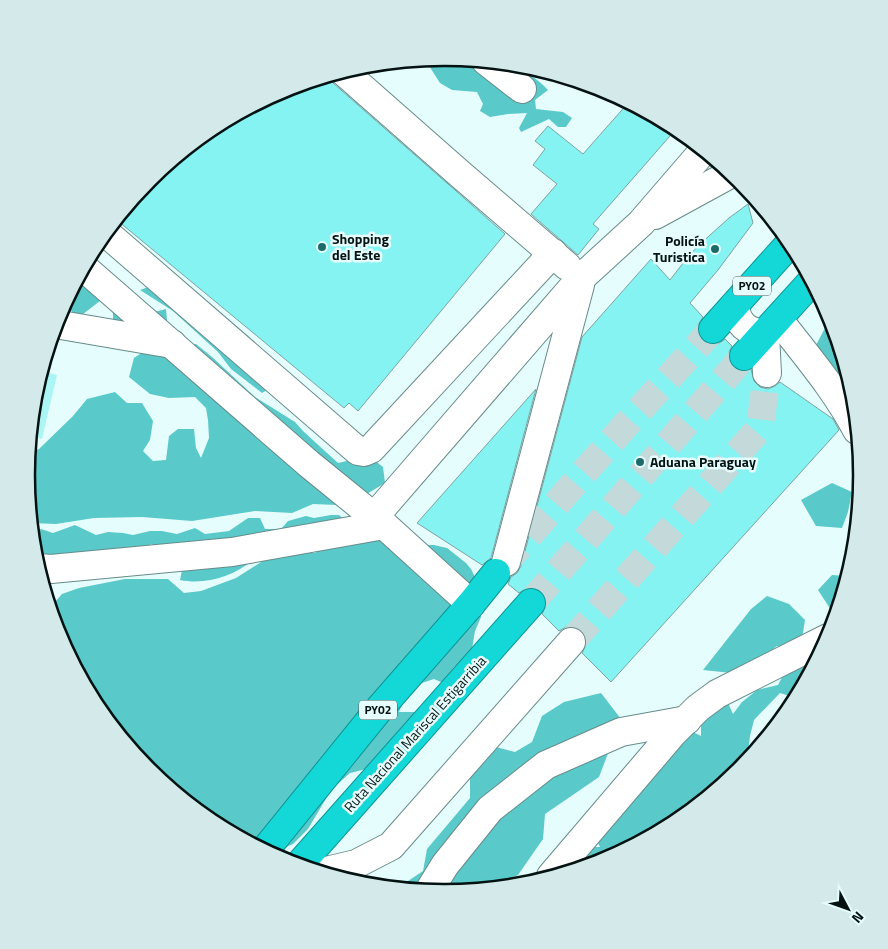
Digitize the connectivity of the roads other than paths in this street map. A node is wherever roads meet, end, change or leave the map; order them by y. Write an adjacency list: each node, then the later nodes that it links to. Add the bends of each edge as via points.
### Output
1 (496, 69): 3 (lane)
2 (349, 76): 9 (lane)
3 (522, 89)
4 (699, 155): 6 (lane)
5 (725, 177): 6 (lane)
6 (641, 223): 11 (lane)
7 (111, 237): 9 (lane, via 358,451 364,452 372,450)
8 (785, 249): 13 (highway, PY02)
9 (553, 253): 11 (lane)
10 (89, 272): 17 (lane)
11 (582, 278): 21 (lane); 22 (lane)
12 (807, 286): 15 (highway)
13 (734, 306): 15 (lane, via 744,327 754,332); 16 (highway, PY02)
14 (63, 325): 17 (lane)
15 (771, 326): 18 (highway); 19 (lane); 20 (lane, via 813,362)
16 (713, 329)
17 (172, 344): 21 (lane)
18 (744, 356)
19 (767, 373)
20 (849, 414)
21 (379, 521): 23 (lane, via 232,552); 24 (lane)
22 (501, 568): 24 (highway, PY02)
23 (46, 569)
24 (471, 604): 29 (highway, PY02, via 380,708)
25 (531, 604): 30 (highway, Ruta Nacional Mariscal Estigarribia)
26 (571, 642): 32 (lane, via 391,846 356,864)
27 (816, 644): 28 (lane, via 717,694)
28 (686, 720): 31 (lane); 33 (lane, via 621,732 546,765 490,809 445,865)
29 (270, 844)
30 (305, 859)
31 (559, 867)
32 (335, 869)
33 (434, 884)

